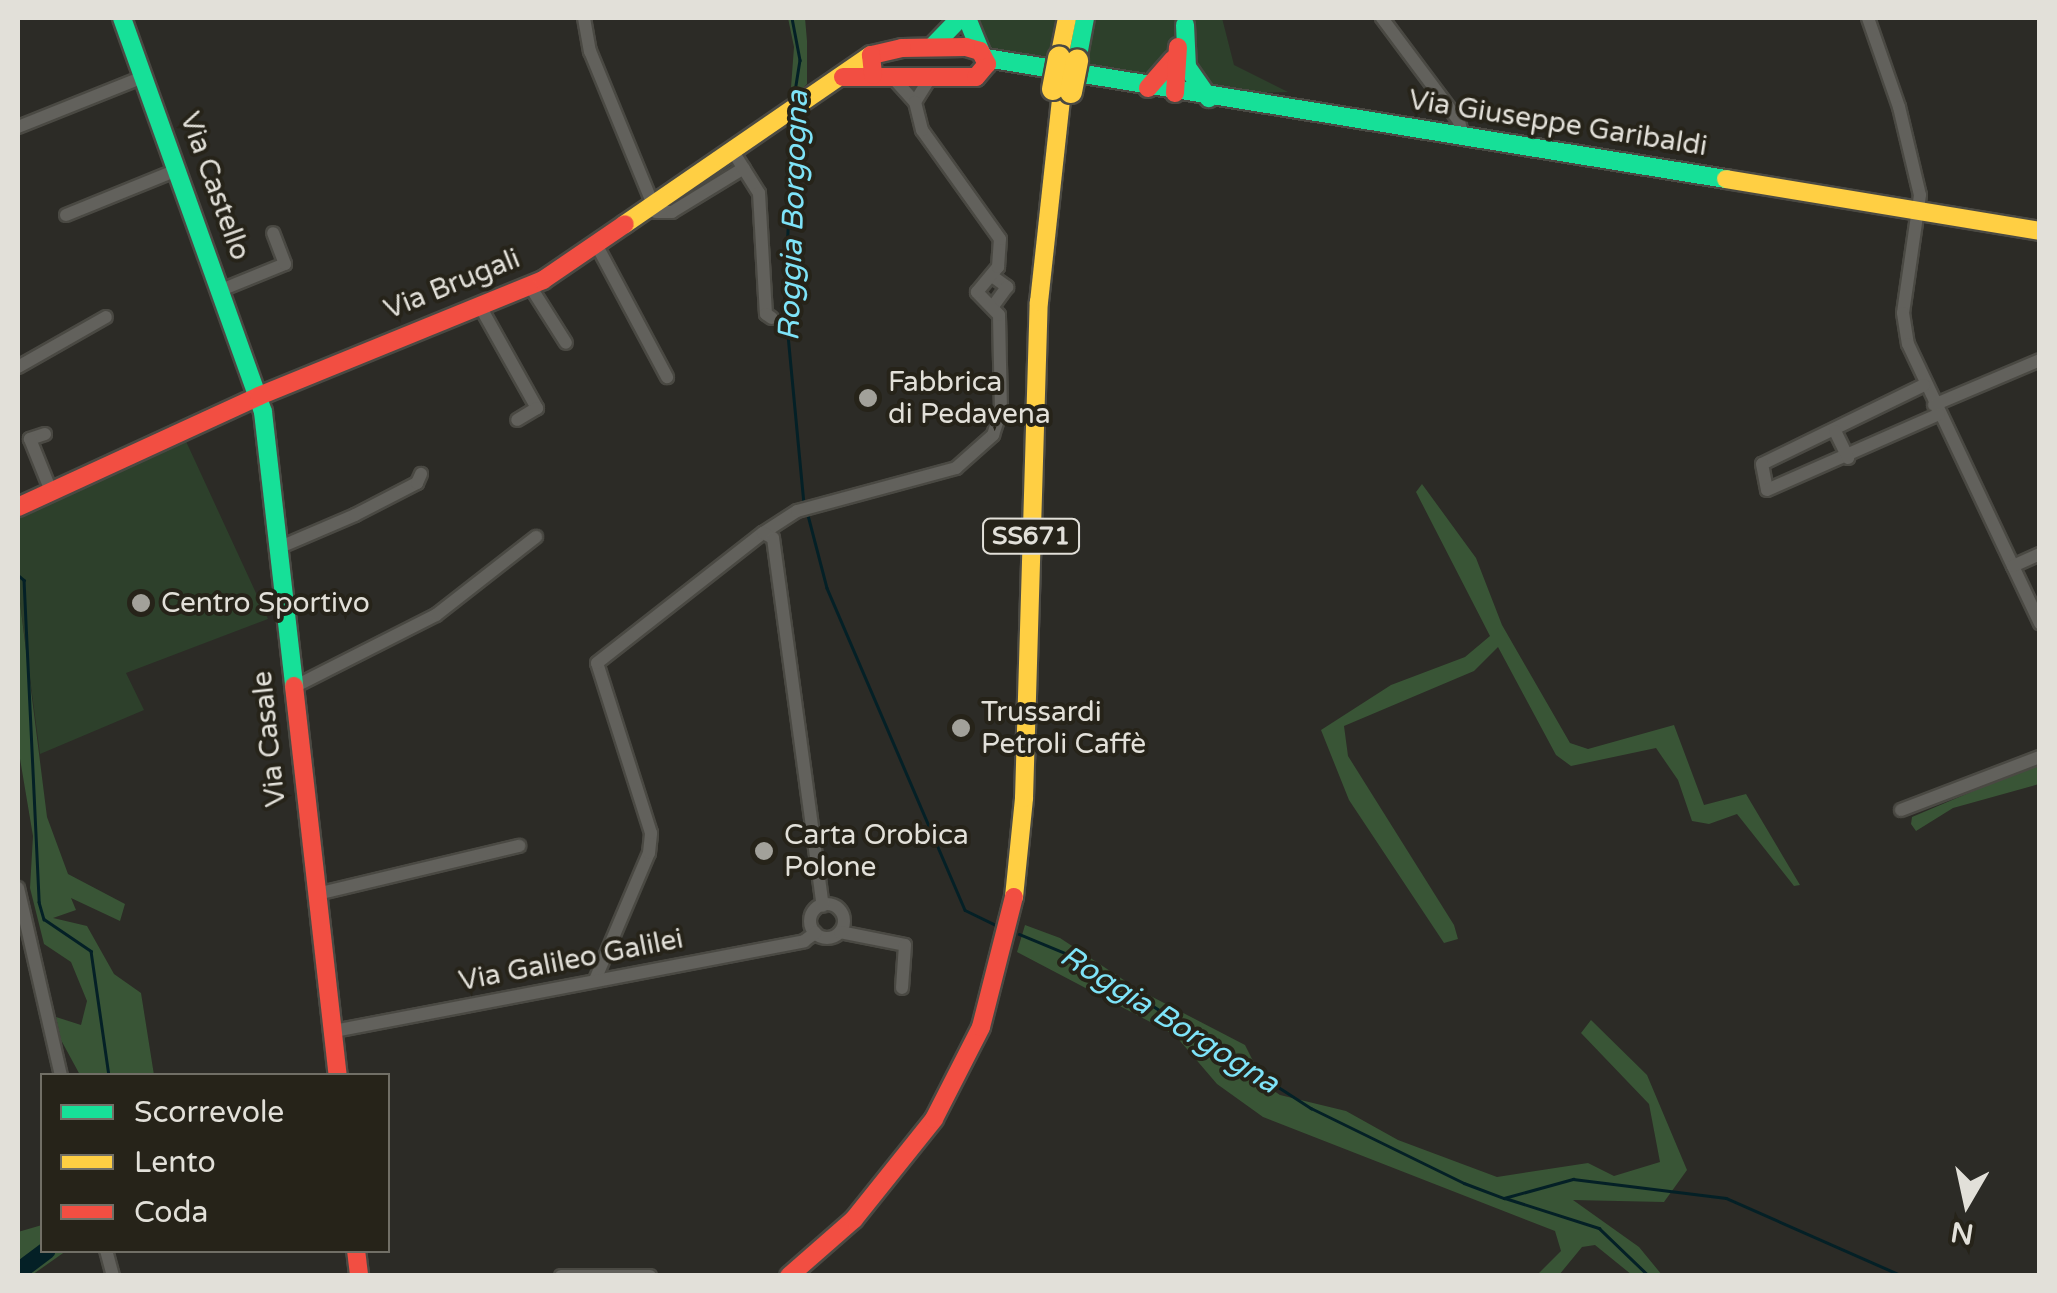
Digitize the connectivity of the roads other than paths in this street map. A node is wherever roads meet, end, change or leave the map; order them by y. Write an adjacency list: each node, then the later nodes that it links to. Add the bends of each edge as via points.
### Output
1 (122, 18): 15 (main road, Via Castello)
2 (584, 18): 26 (street, via 590,51)
3 (964, 18): 10 (main road); 11 (main road)
4 (1067, 18): 14 (main road)
5 (1076, 18): 14 (main road, SS671)
6 (1085, 18): 14 (main road)
7 (1382, 18): 23 (street, via 1460,122)
8 (1868, 18): 27 (street, via 1900,107)
9 (1185, 21): 12 (main road)
10 (934, 46): 11 (main road, Via Giuseppe Garibaldi); 13 (main road, Via Giuseppe Garibaldi)
11 (983, 61): 14 (main road, Via Giuseppe Garibaldi); 16 (main road, Via Giuseppe Garibaldi)
12 (1181, 62): 17 (main road); 18 (main road); 19 (main road)
13 (880, 70): 16 (main road, Via Giuseppe Garibaldi); 20 (street); 21 (main road, Via Giuseppe Garibaldi, via 838,78)
14 (1065, 75): 17 (main road, Via Giuseppe Garibaldi); 75 (main road, SS671, via 1038,319 1017,896 1007,948 980,1027 926,1130 854,1219)
15 (143, 77): 22 (street); 25 (main road, Via Castello)
16 (930, 78): 20 (street)
17 (1148, 88): 18 (main road, Via Giuseppe Garibaldi)
18 (1175, 93): 19 (main road, Via Giuseppe Garibaldi)
19 (1209, 98): 23 (main road, Via Giuseppe Garibaldi)
20 (916, 102): 32 (street, via 922,130 995,226 1000,257)
21 (781, 116): 24 (main road, Via Brugali)
22 (18, 127)
23 (1462, 139): 27 (main road, Via Giuseppe Garibaldi)
24 (738, 159): 26 (main road, Via Brugali); 38 (street, via 762,208 766,314)
25 (177, 170): 28 (street); 34 (main road, Via Castello)
26 (653, 204): 31 (main road, Via Brugali)
27 (1920, 212): 29 (main road, Via Giuseppe Garibaldi); 43 (street, via 1903,312)
28 (66, 215)
29 (2040, 231)
30 (274, 233): 34 (street, Via Castello, via 286,264)
31 (596, 244): 33 (main road, Via Brugali); 42 (street)
32 (992, 276): 35 (street, via 1007,287); 35 (street, via 977,292)
33 (530, 286): 36 (main road, Via Brugali); 39 (street)
34 (221, 290): 44 (main road, Via Castello)
35 (994, 306): 53 (street, via 1001,412 976,456 956,468 797,511)
36 (481, 308): 44 (main road, Via Brugali); 46 (street, via 537,408)
37 (106, 317): 41 (street)
38 (772, 318)
39 (566, 343)
40 (2040, 360): 45 (street)
41 (18, 367)
42 (667, 378)
43 (1924, 385): 45 (street); 47 (street)
44 (260, 396): 51 (main road, Via Brugali); 55 (main road, Via Casale)
45 (1936, 409): 49 (street); 57 (street)
46 (517, 420)
47 (1835, 430): 49 (street); 49 (street, via 1762,464 1767,490)
48 (45, 434): 51 (street, via 30,439)
49 (1848, 458)
50 (420, 474): 55 (street, via 417,483)
51 (52, 491): 52 (main road, Via Brugali)
52 (18, 507)
53 (763, 533): 65 (street, via 773,538); 68 (street, via 597,663 651,833 649,853)
54 (536, 537): 59 (street, via 436,615)
55 (278, 548): 59 (main road, Via Casale)
56 (2040, 554): 57 (street)
57 (2013, 566): 58 (street)
58 (2040, 623)
59 (294, 687): 64 (main road, Via Casale)
60 (2040, 757): 61 (street)
61 (1901, 810)
62 (520, 846): 64 (street)
63 (18, 888): 71 (street)
64 (316, 894): 70 (main road, Via Casale)
65 (823, 906): 66 (street, via 811,917); 67 (street, via 842,912)
66 (815, 932): 67 (street, via 828,938); 68 (street, Via Galileo Galilei, via 804,941)
67 (840, 932): 69 (street, via 905,945)
68 (595, 980): 70 (street, Via Galileo Galilei)
69 (902, 988)
70 (334, 1031): 72 (main road, Via Casale)
71 (61, 1073)
72 (338, 1073)
73 (562, 1276): 74 (street)
74 (650, 1276)
75 (788, 1276)

